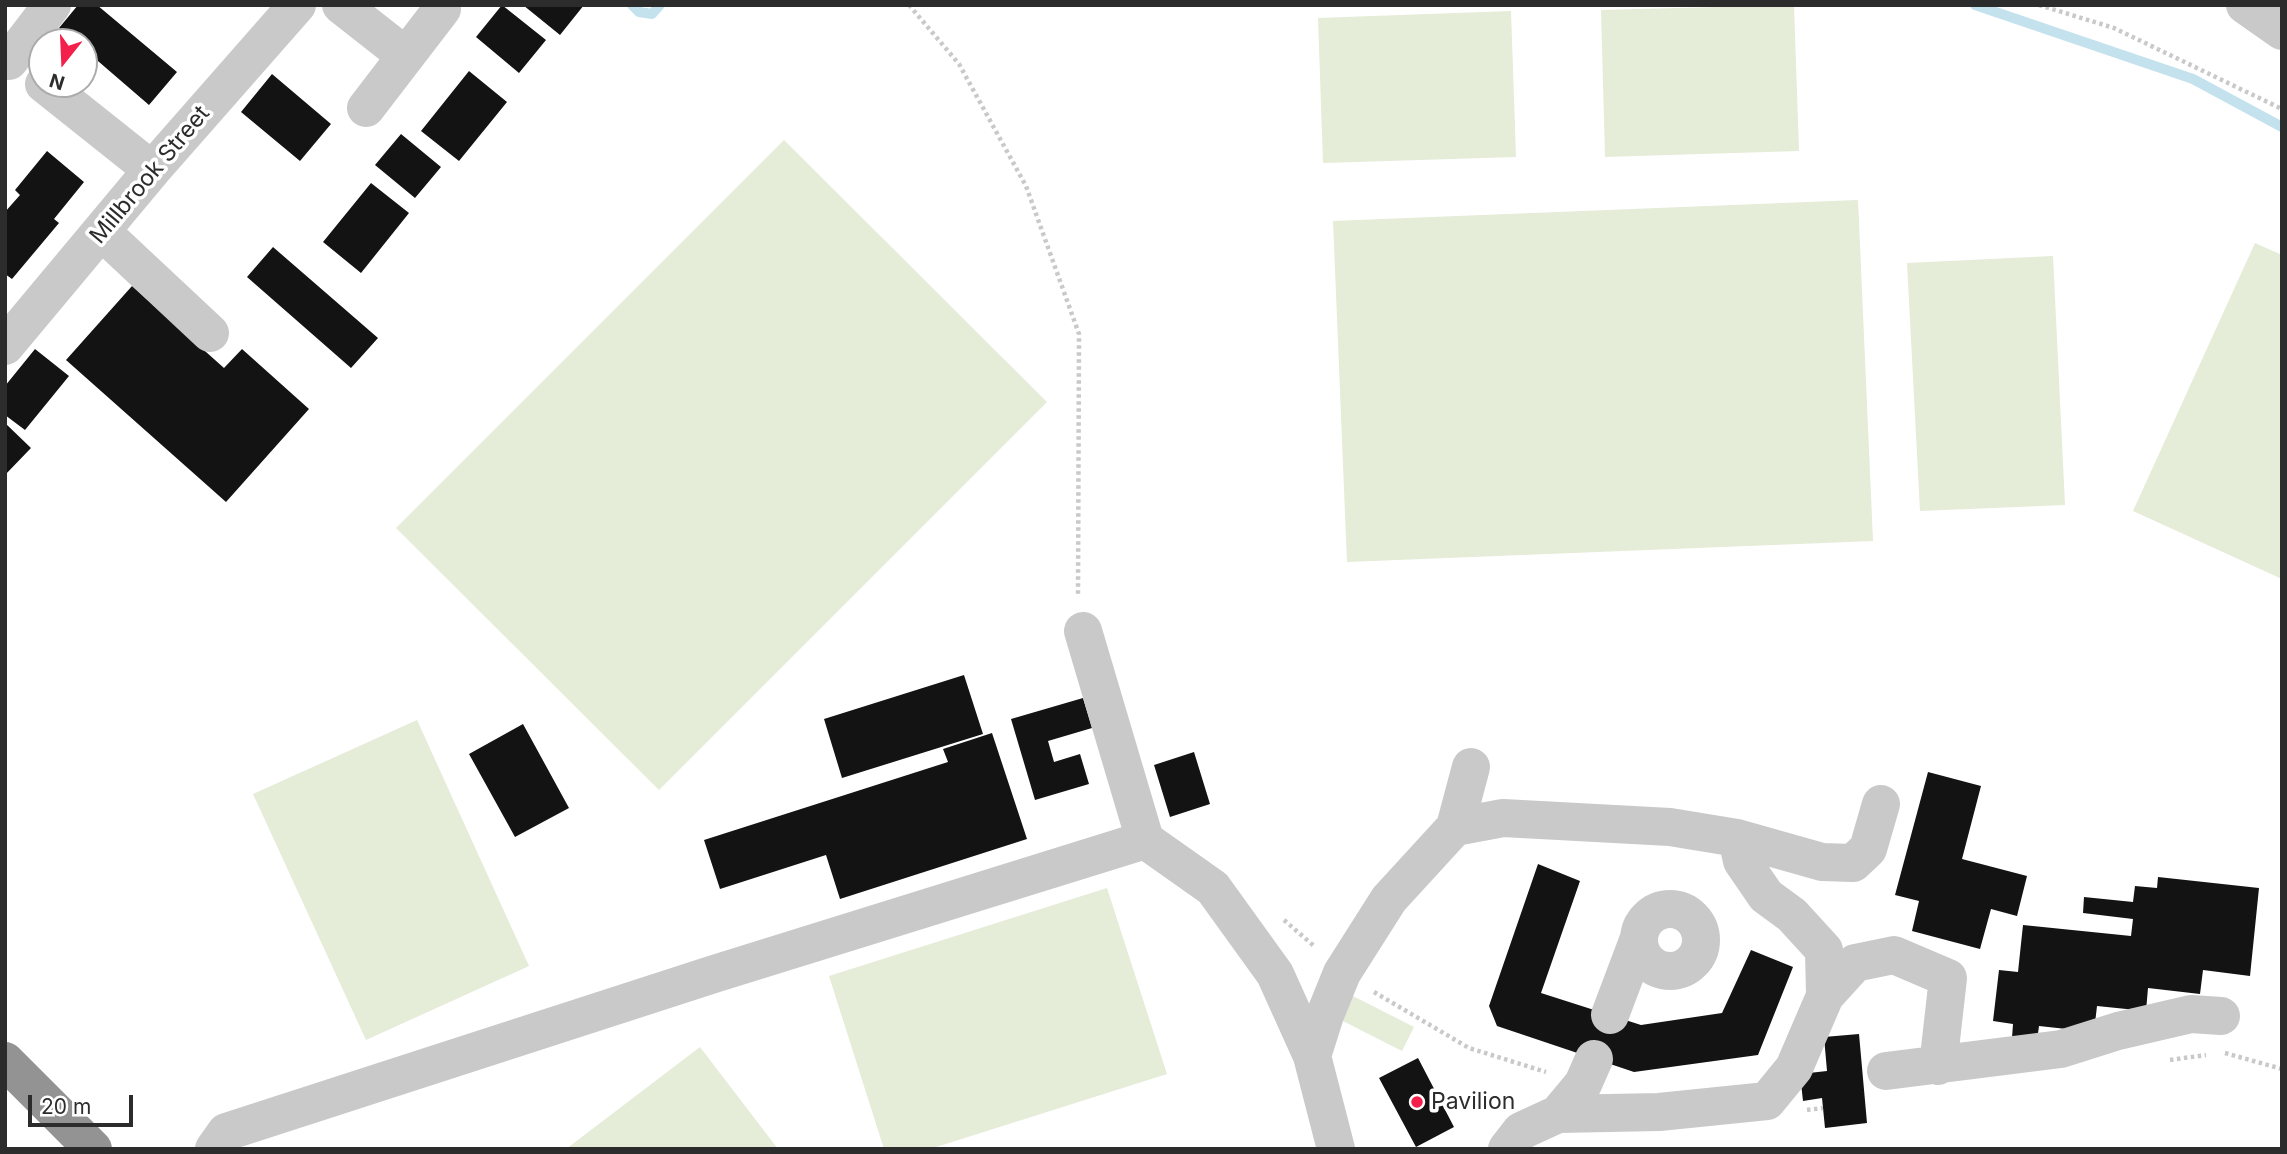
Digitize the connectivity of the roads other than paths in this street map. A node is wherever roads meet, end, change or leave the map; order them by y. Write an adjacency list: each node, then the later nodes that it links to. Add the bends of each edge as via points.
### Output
1 (52, 5): 8 (street)
2 (297, 5): 12 (street, Millbrook Street)
3 (341, 5): 7 (street)
4 (2245, 5): 6 (street)
5 (442, 9): 7 (street)
6 (2282, 31)
7 (406, 56): 11 (street)
8 (7, 60): 9 (street)
9 (28, 73)
10 (62, 98): 12 (street)
11 (366, 108)
12 (152, 170): 13 (street, Millbrook Street)
13 (101, 231): 14 (street); 15 (street, Millbrook Street)
14 (210, 333)
15 (5, 346)
16 (1083, 631): 21 (street)
17 (1471, 767): 19 (street)
18 (1881, 804): 20 (street, via 1868,849 1853,863 1822,862)
19 (1455, 827): 20 (street, via 1503,818 1586,820); 26 (street, via 1389,900 1342,973)
20 (1737, 838): 23 (street, via 1742,862 1766,896 1792,915 1824,950)
21 (1145, 840): 26 (street, via 1213,888 1275,974); 33 (street, via 226,1132)
22 (1639, 938): 24 (street)
23 (1825, 996): 28 (street, via 1855,963 1894,955 1948,978); 31 (street, via 1794,1068 1767,1101 1659,1112)
24 (1610, 1015)
25 (2221, 1016): 28 (street, via 2191,1014 2060,1049)
26 (1312, 1056): 34 (street)
27 (5, 1061): 32 (highway)
28 (1938, 1066): 30 (street)
29 (1589, 1071): 31 (street)
30 (1886, 1071)
31 (1558, 1114): 35 (street, via 1521,1130)
32 (93, 1149)
33 (214, 1149)
34 (1336, 1149)
35 (1507, 1149)

